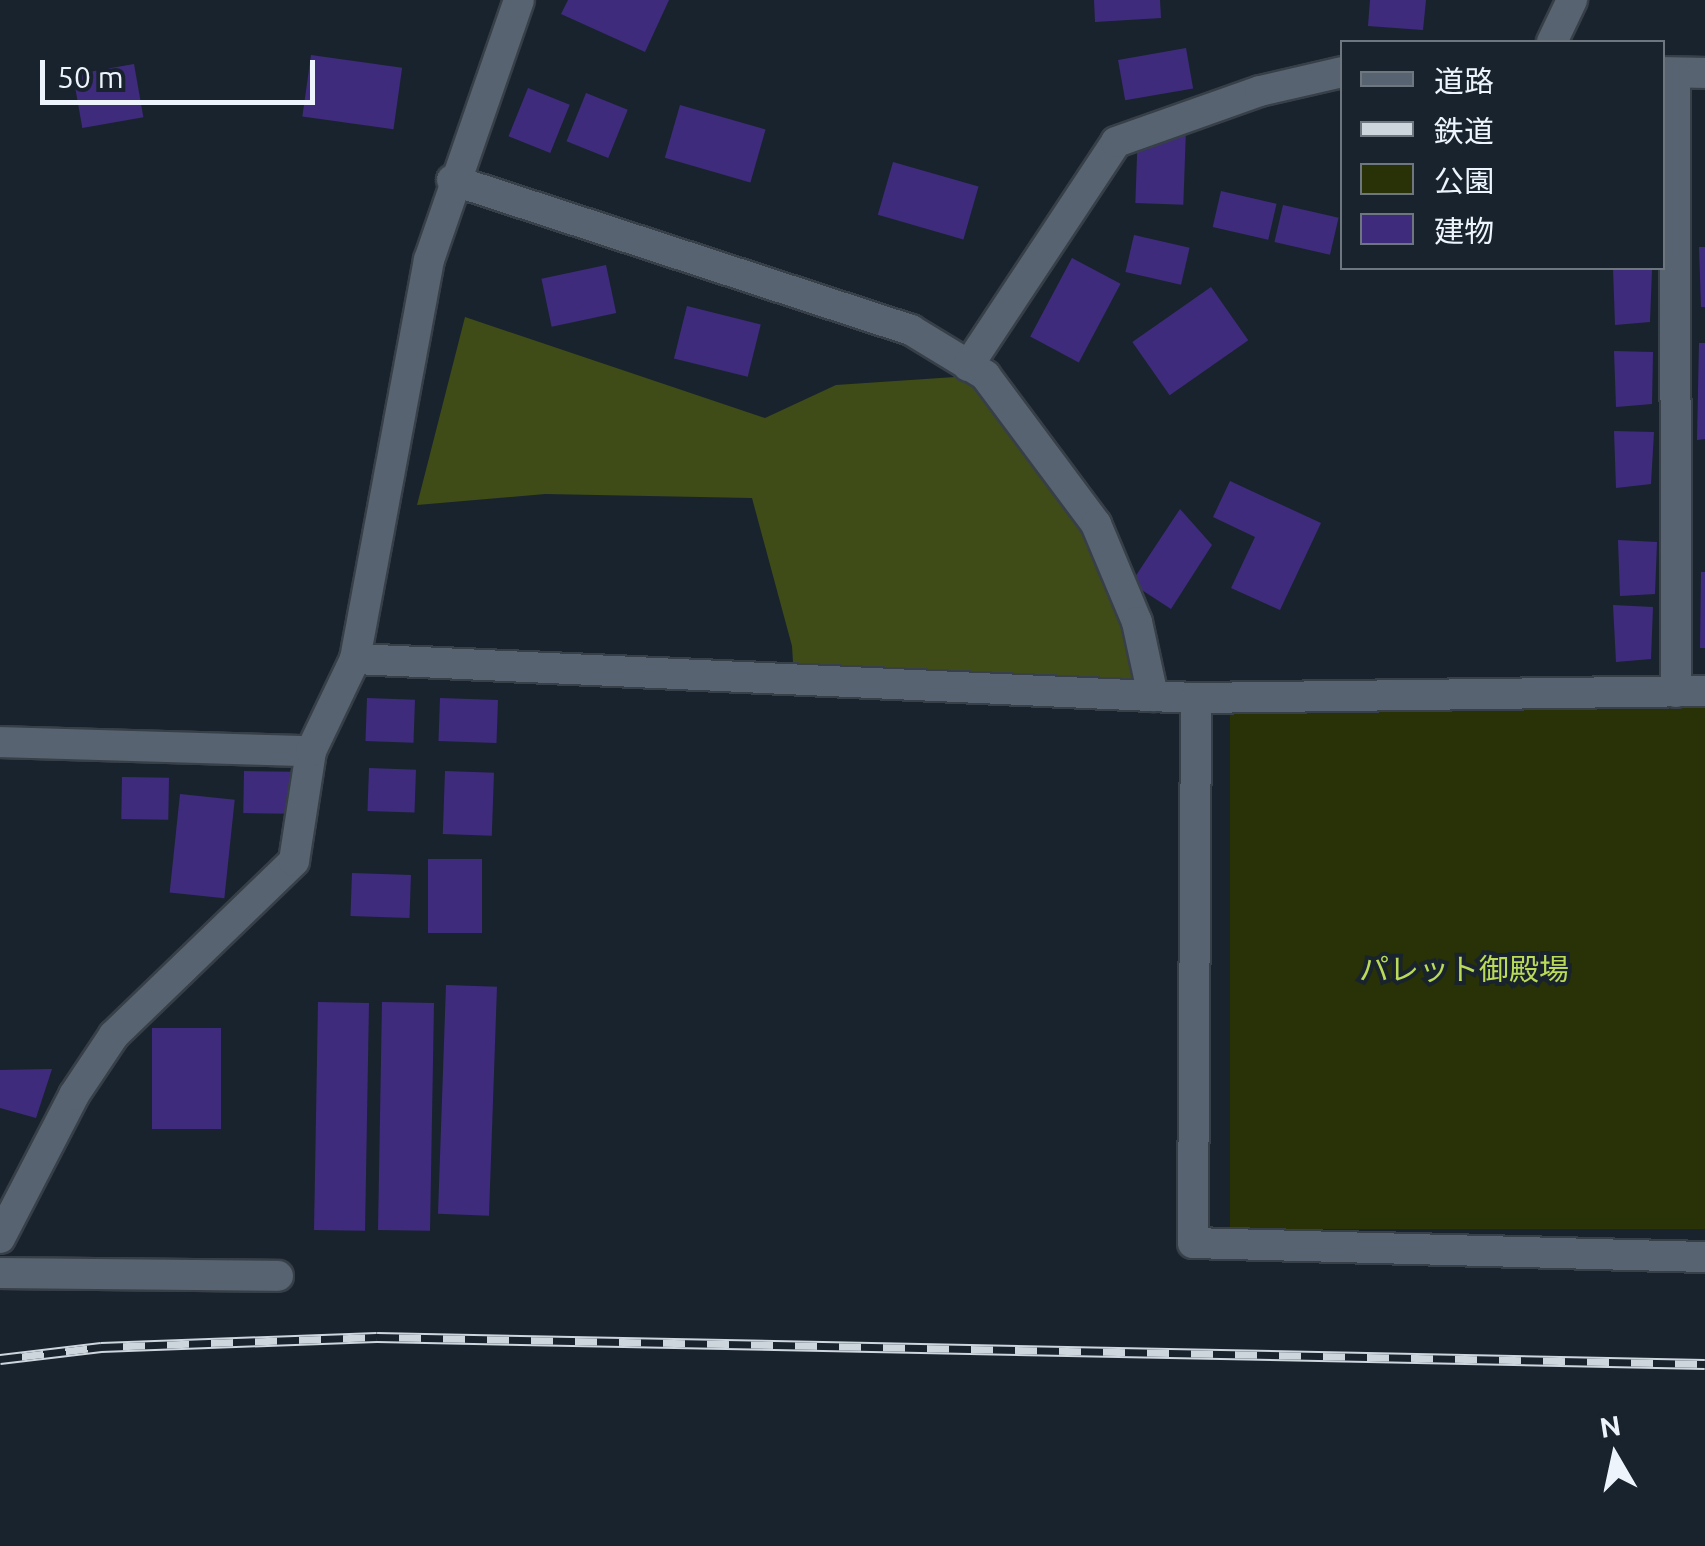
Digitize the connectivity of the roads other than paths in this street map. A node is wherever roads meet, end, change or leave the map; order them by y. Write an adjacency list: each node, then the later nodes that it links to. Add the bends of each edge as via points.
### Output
1 (519, 0): 6 (street)
2 (1572, 0): 3 (street)
3 (1553, 40)
4 (1340, 72): 7 (street, via 1260,91 1116,142)
5 (1681, 73): 9 (street)
6 (452, 180): 7 (street, via 911,330); 8 (street, via 429,260)
7 (968, 366): 10 (street, via 985,375 1096,524 1138,622)
8 (355, 659): 10 (street); 13 (street)
9 (1690, 691): 11 (street)
10 (1153, 696): 11 (street)
11 (1196, 698): 15 (street, via 1194,1243)
12 (0, 742): 13 (street)
13 (312, 752): 14 (street, via 294,860 114,1036 74,1095)
14 (0, 1238)
15 (1705, 1257)
16 (0, 1273): 17 (street)
17 (278, 1276)

